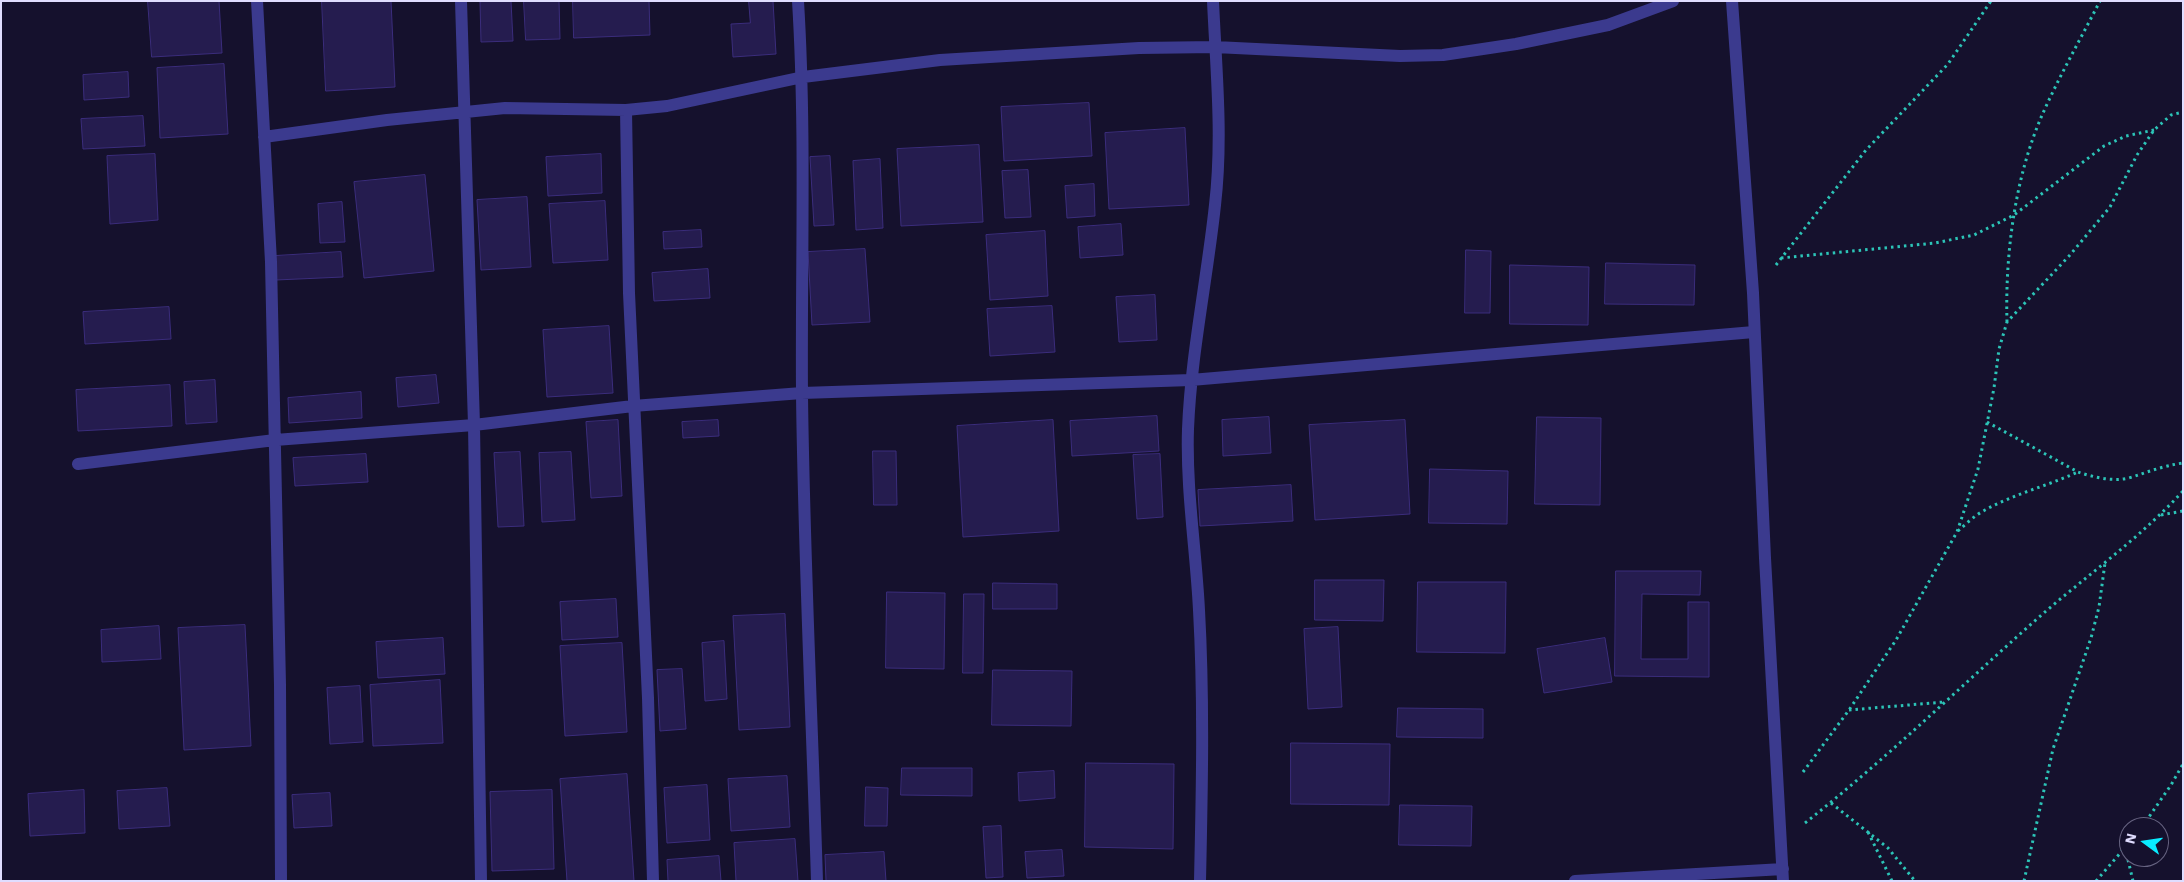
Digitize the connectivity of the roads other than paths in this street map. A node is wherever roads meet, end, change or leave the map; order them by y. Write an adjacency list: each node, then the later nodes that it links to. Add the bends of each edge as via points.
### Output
1 (257, 1): 11 (street)
2 (461, 1): 10 (street)
3 (798, 1): 8 (street)
4 (1213, 1): 7 (street)
5 (1673, 1): 7 (street, via 1608,25 1443,55 1400,56)
6 (1732, 1): 12 (street)
7 (1215, 47): 8 (street, via 1139,48 940,60); 13 (street, via 1219,130 1216,203)
8 (803, 77): 9 (street, via 667,106); 14 (street)
9 (626, 110): 10 (street, via 506,108); 15 (street)
10 (463, 114): 11 (street, via 387,120); 16 (street)
11 (264, 137): 17 (street)
12 (1754, 332): 13 (street); 19 (street)
13 (1191, 380): 14 (street); 25 (street, via 1188,478 1199,611)
14 (802, 393): 15 (street); 24 (street)
15 (633, 406): 16 (street); 23 (street, via 648,689)
16 (474, 425): 17 (street); 22 (street)
17 (275, 440): 18 (street); 21 (street)
18 (78, 464)
19 (1783, 875): 20 (street)
20 (1722, 877): 26 (street)
21 (281, 881)
22 (482, 881)
23 (653, 881)
24 (817, 881)
25 (1200, 881)
26 (1575, 881)

